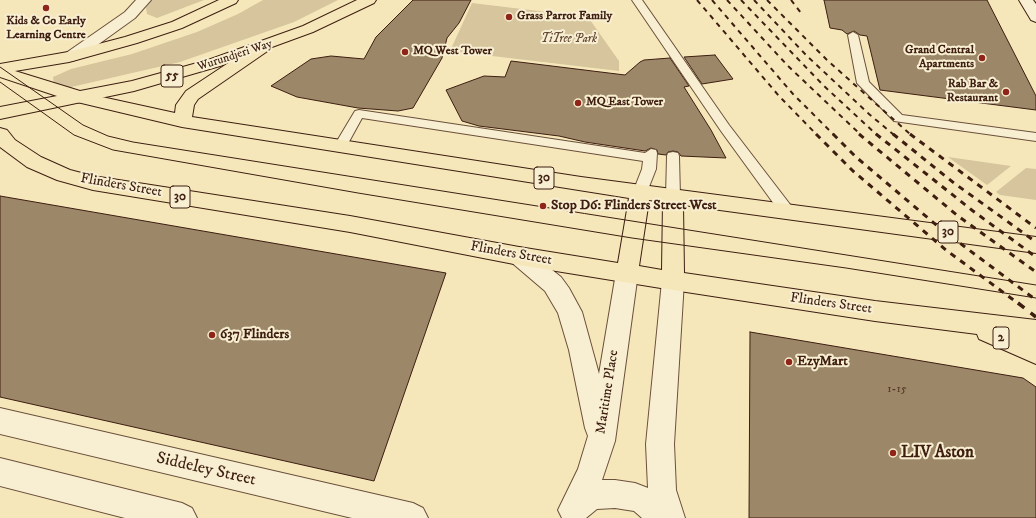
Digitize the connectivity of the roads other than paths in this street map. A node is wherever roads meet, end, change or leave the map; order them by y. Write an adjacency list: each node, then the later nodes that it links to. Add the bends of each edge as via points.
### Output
1 (144, 0): 9 (street, via 130,15)
2 (231, 0): 9 (main road, via 176,25)
3 (369, 0): 8 (main road, Wurundjeri Way / 55, via 323,23)
4 (637, 0): 21 (lane, via 725,128)
5 (1026, 0): 6 (street)
6 (1036, 17)
7 (853, 35): 16 (lane, via 863,84 898,118)
8 (263, 47): 12 (main road, Wurundjeri Way / 55, via 155,80); 14 (main road, via 192,95 187,102)
9 (72, 56): 10 (main road)
10 (0, 69)
11 (0, 72): 12 (main road, 30)
12 (80, 97): 13 (main road, Wurundjeri Way / 55); 14 (main road, 30)
13 (0, 113)
14 (182, 121): 17 (main road, 30)
15 (0, 134): 23 (main road, Flinders Street / 30, via 8,144 34,162 64,175 93,183 350,224)
16 (1036, 137)
17 (340, 146): 19 (main road, 30); 19 (lane, via 359,114 651,156)
18 (673, 156): 20 (lane)
19 (640, 192): 20 (main road, 30); 24 (main road)
20 (673, 197): 21 (main road, 30); 25 (main road)
21 (787, 211): 22 (main road, 30)
22 (1036, 244)
23 (519, 256): 24 (main road, Flinders Street / 30); 30 (street, via 553,284 570,312)
24 (626, 273): 25 (main road, Flinders Street / 30); 30 (street, Maritime Place)
25 (673, 281): 26 (main road, Flinders Street / 30); 36 (street, via 660,444 662,490)
26 (967, 322): 27 (main road, Flinders Street / 30); 28 (main road, 2)
27 (1036, 331)
28 (1036, 353)
29 (0, 422): 34 (street, Siddeley Street)
30 (601, 440): 32 (street, Maritime Place, via 591,472)
31 (0, 472): 33 (street)
32 (572, 513): 35 (street, via 585,500 595,495 625,495 644,501)
33 (182, 518)
34 (413, 518)
35 (666, 518)
36 (670, 518)

